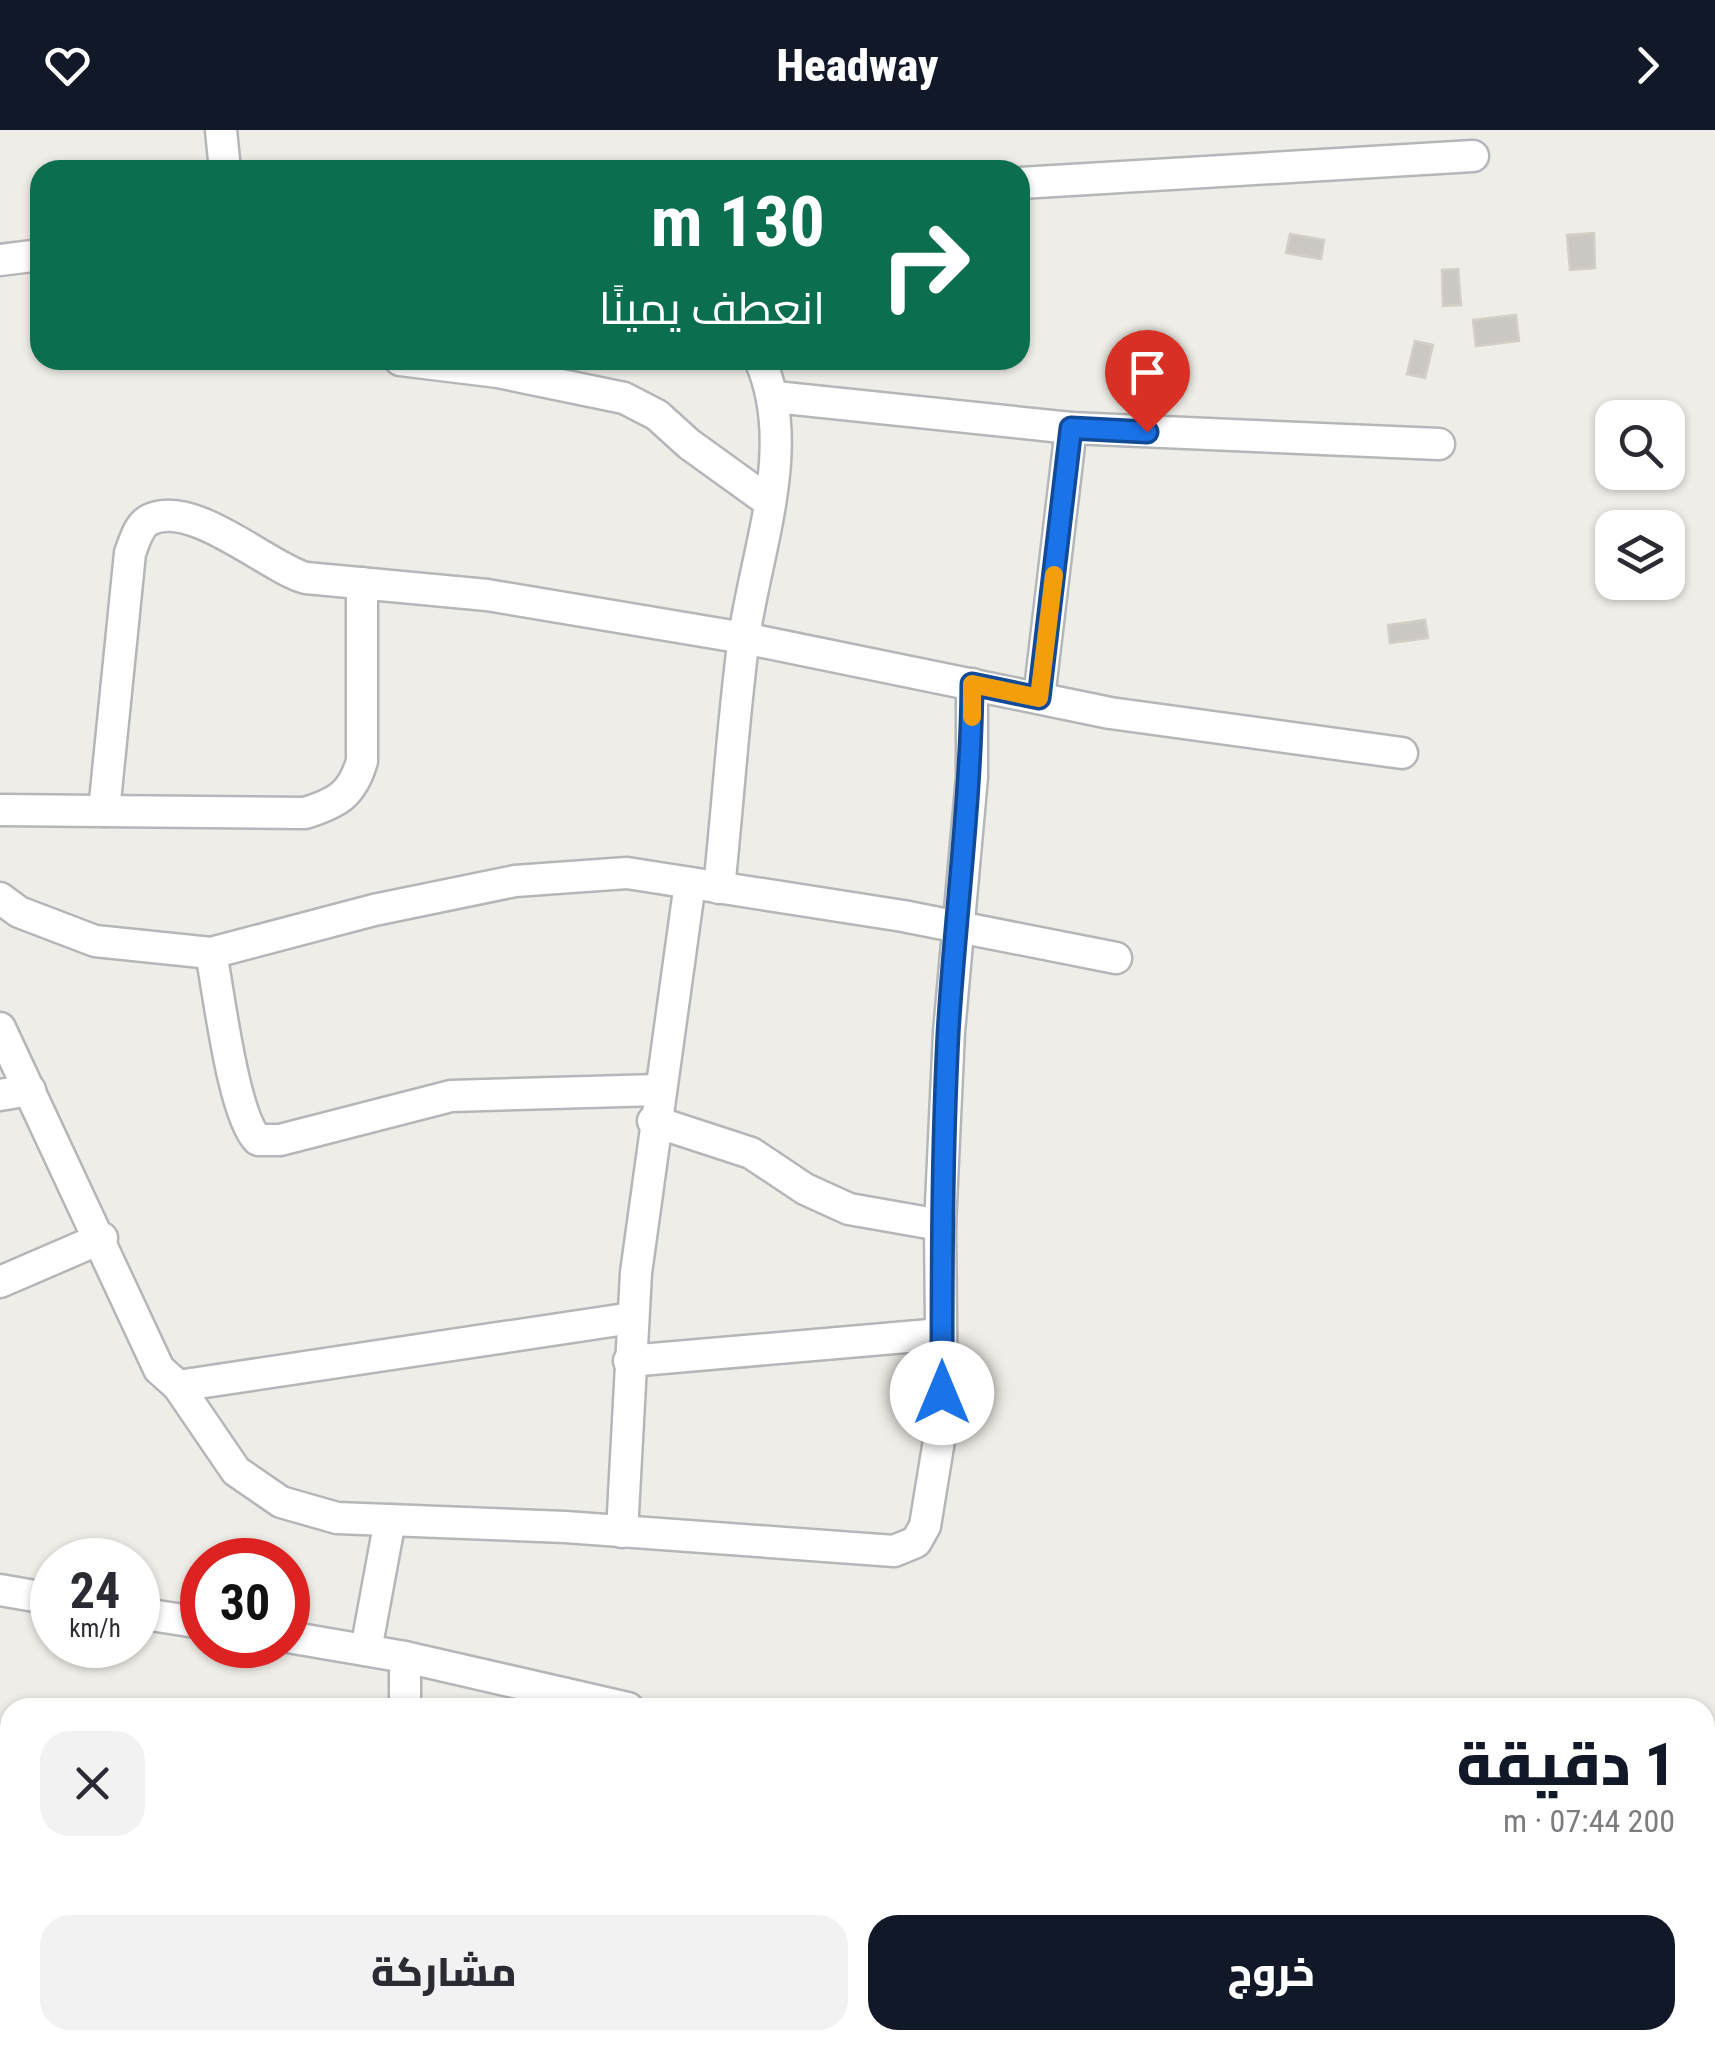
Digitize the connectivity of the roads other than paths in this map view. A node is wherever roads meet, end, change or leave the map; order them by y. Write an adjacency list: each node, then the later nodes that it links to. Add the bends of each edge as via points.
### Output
1 (221, 130): 3 (street)
2 (1473, 156): 4 (street)
3 (224, 160)
4 (1030, 182)
5 (30, 256): 6 (street)
6 (0, 260)
7 (482, 370): 12 (street, via 624,398 657,414)
8 (764, 370): 9 (street)
9 (776, 397): 10 (street); 12 (street)
10 (1071, 428): 11 (street); 16 (street)
11 (1439, 444)
12 (768, 500): 14 (street)
13 (362, 583): 14 (street, via 487,594); 19 (street, via 362,761 356,784 338,803 305,814); 19 (street, via 289,574 253,547 178,517 150,520 130,554)
14 (744, 638): 15 (street); 20 (street)
15 (972, 684): 16 (street); 22 (street, via 972,778)
16 (1039, 698): 17 (street)
17 (1402, 753)
18 (0, 810): 19 (street)
19 (104, 812)
20 (705, 886): 22 (street); 23 (street, via 627,874 515,881); 26 (street)
21 (2, 908): 23 (street, via 95,941)
22 (958, 926): 24 (street); 29 (street)
23 (211, 954): 26 (street, via 239,1098 258,1140 450,1096)
24 (1116, 958)
25 (0, 1028): 27 (street)
26 (658, 1090): 28 (street)
27 (15, 1092): 30 (street)
28 (654, 1121): 29 (street, via 751,1153 849,1209); 32 (street)
29 (940, 1225): 33 (street)
30 (102, 1238): 31 (street); 35 (street, via 159,1369)
31 (0, 1282)
32 (632, 1318): 34 (street); 35 (street)
33 (942, 1334): 34 (street); 37 (street, via 942,1422 925,1526 916,1542 894,1551)
34 (628, 1361): 37 (street)
35 (178, 1386): 36 (street, via 236,1471 281,1502 338,1518)
36 (390, 1520): 37 (street); 41 (street)
37 (622, 1532)
38 (0, 1590): 39 (street)
39 (30, 1595)
40 (310, 1641): 41 (street)
41 (366, 1650): 42 (street)
42 (406, 1656): 43 (street); 44 (street)
43 (404, 1698)
44 (585, 1698)

